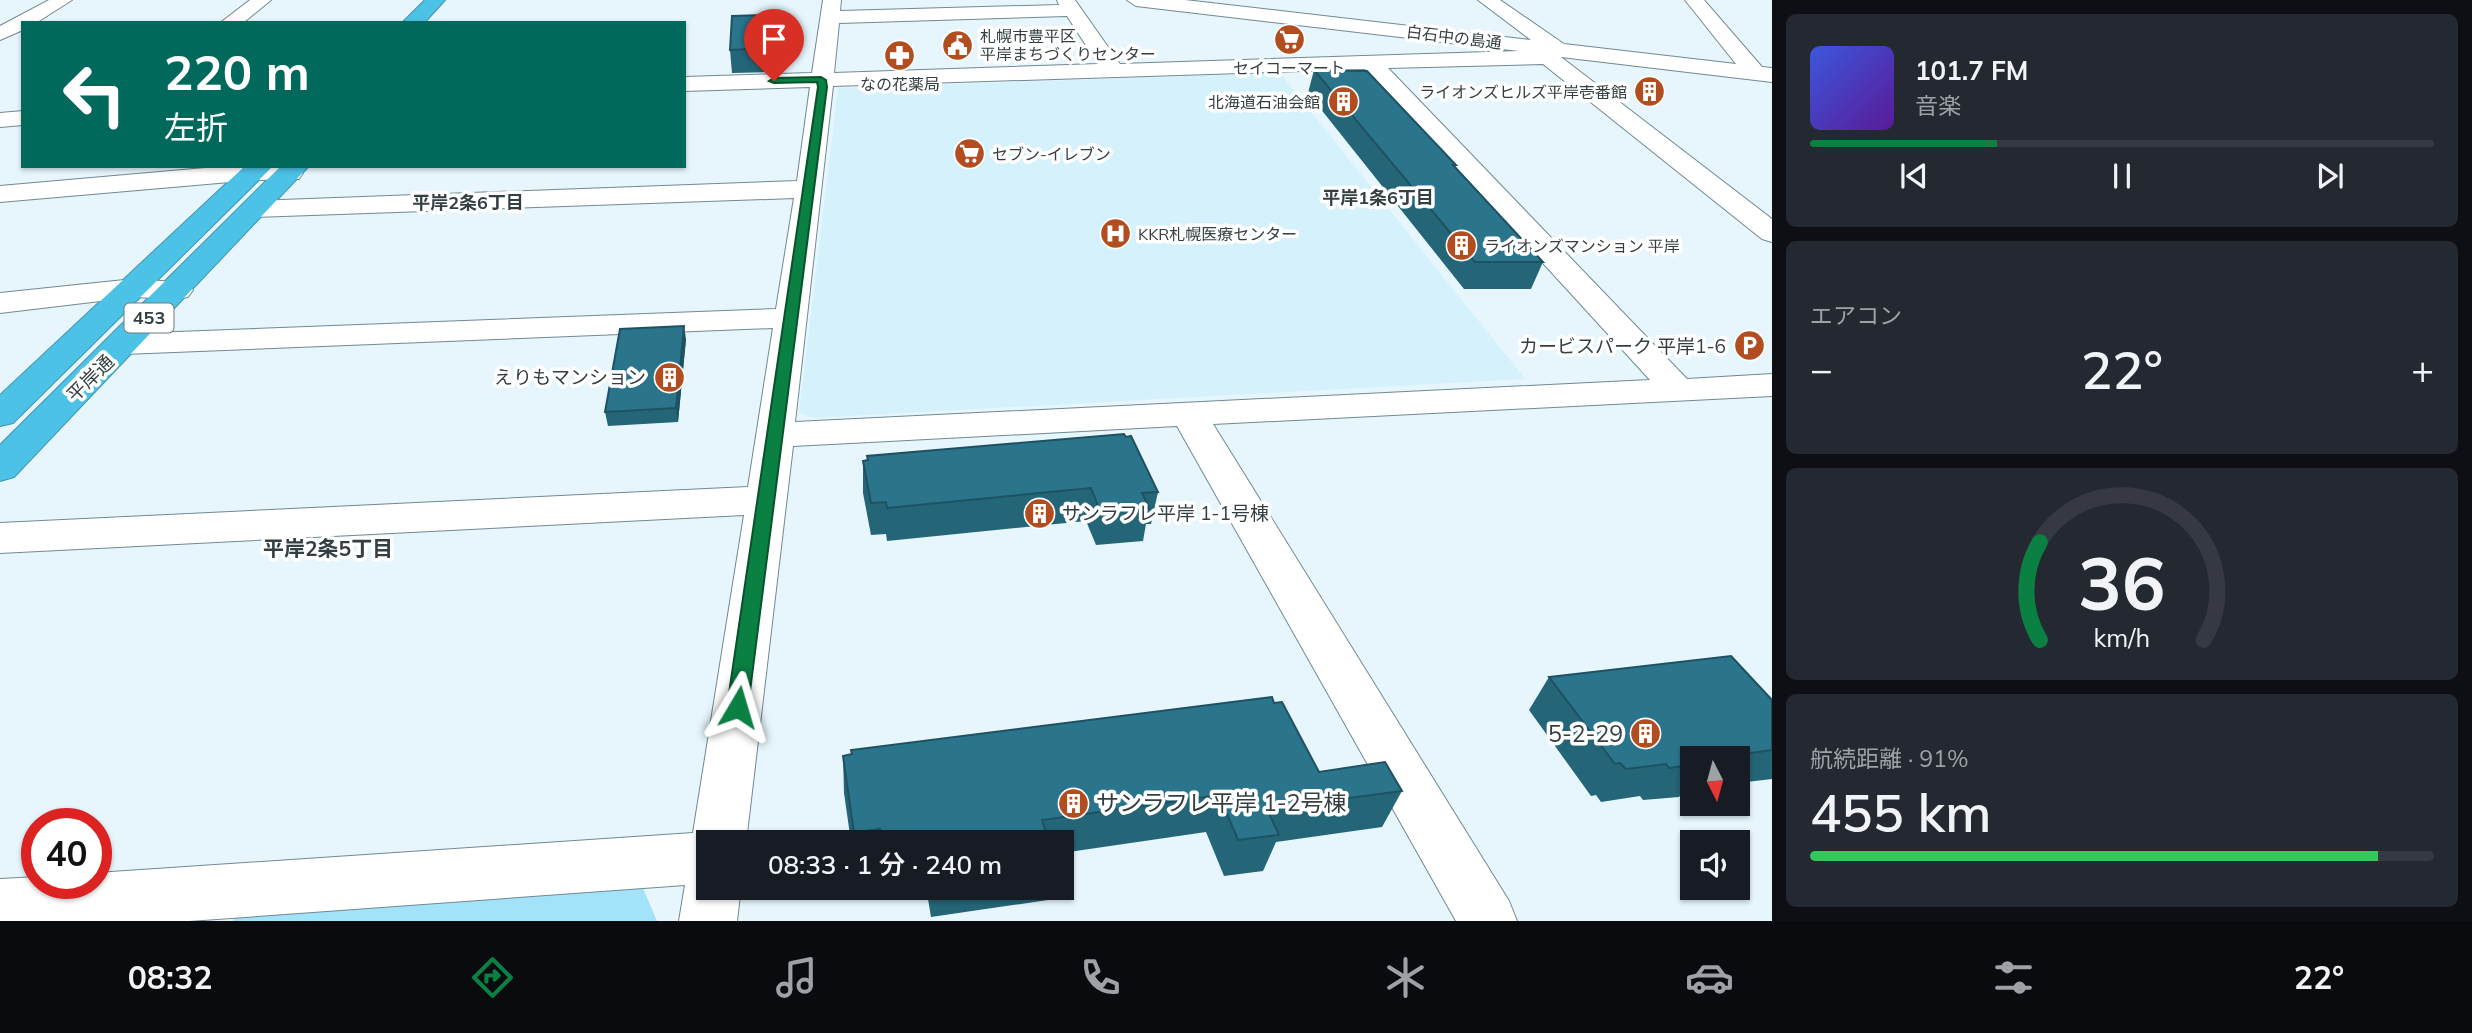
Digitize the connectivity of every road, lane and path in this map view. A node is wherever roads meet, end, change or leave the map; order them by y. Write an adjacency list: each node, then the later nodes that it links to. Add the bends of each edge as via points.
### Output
1 (262, 0): 13 (street)
2 (436, 0): 14 (highway)
3 (1136, 0): 6 (street, 白石中の島通)
4 (1487, 0): 20 (street)
5 (1694, 0): 23 (street)
6 (1158, 1): 20 (street, 白石中の島通)
7 (61, 2): 9 (street); 12 (street)
8 (457, 3): 15 (highway)
9 (12, 4)
10 (1069, 5): 11 (street); 22 (street)
11 (831, 8): 24 (street)
12 (25, 21)
13 (233, 21)
14 (413, 21)
15 (440, 21)
16 (21, 23): 17 (street)
17 (0, 34)
18 (0, 39): 19 (street)
19 (21, 40)
20 (1552, 53): 21 (street); 23 (street, 白石中の島通); 32 (street)
21 (1371, 62): 22 (street); 39 (street)
22 (1113, 70): 24 (street)
23 (1763, 74)
24 (821, 80): 25 (street); 29 (street)
25 (686, 84)
26 (21, 118): 27 (street)
27 (0, 120)
28 (275, 169): 30 (street); 31 (highway, 平岸通 / 453); 33 (highway, 平岸通 / 453)
29 (809, 189): 31 (street); 36 (street)
30 (0, 194)
31 (255, 209): 34 (highway, 平岸通 / 453)
32 (1772, 233)
33 (134, 288): 34 (street); 35 (street); 40 (highway, 平岸通 / 453)
34 (177, 290): 37 (highway, 平岸通 / 453)
35 (0, 303)
36 (790, 318): 37 (street); 42 (street)
37 (124, 344): 43 (highway, 平岸通 / 453)
38 (1772, 385): 39 (street)
39 (1679, 391): 41 (street)
40 (0, 415)
41 (1189, 415): 42 (street); 51 (street)
42 (774, 435): 44 (street)
43 (0, 468)
44 (766, 500): 45 (street); 46 (street)
45 (0, 538)
46 (721, 830)
47 (696, 859): 49 (street)
48 (711, 900): 50 (street)
49 (0, 907)
50 (708, 921)
51 (1488, 921)

